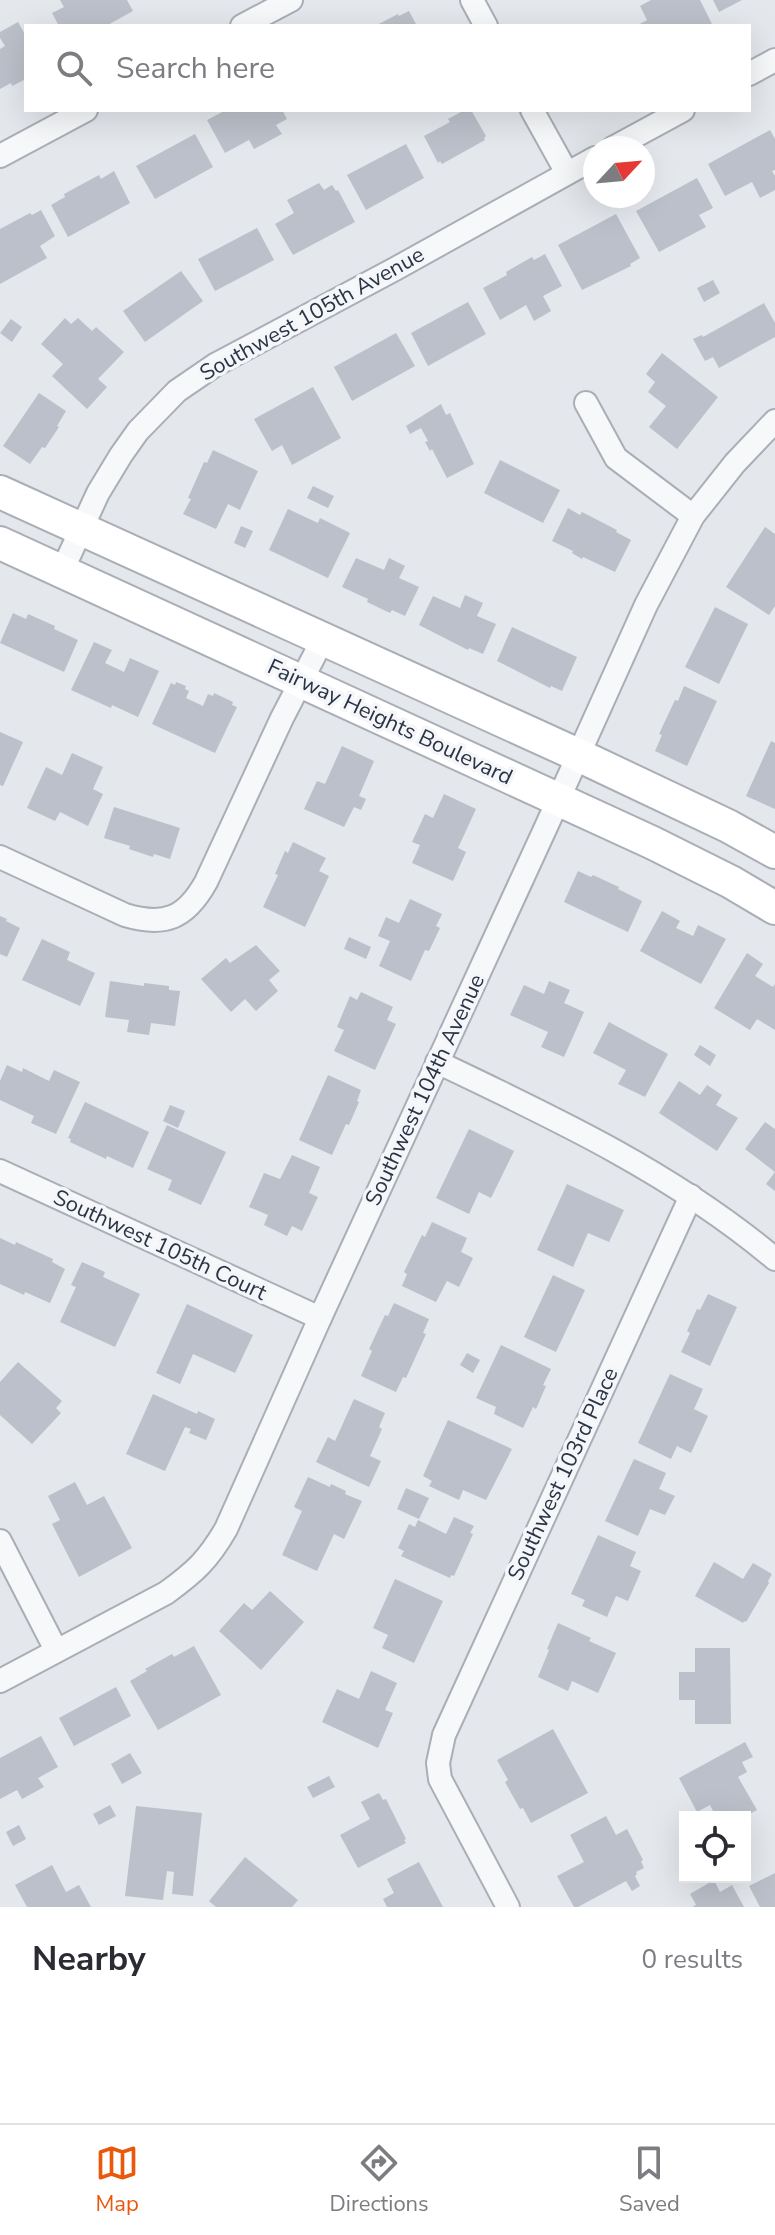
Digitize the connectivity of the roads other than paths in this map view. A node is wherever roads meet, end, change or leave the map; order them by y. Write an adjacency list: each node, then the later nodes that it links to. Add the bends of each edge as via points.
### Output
1 (291, 0): 3 (street)
2 (472, 0): 4 (street)
3 (246, 24)
4 (485, 24)
5 (775, 60): 6 (street)
6 (751, 73)
7 (82, 112): 11 (street)
8 (533, 112): 13 (street)
9 (679, 112): 10 (street)
10 (635, 136)
11 (0, 156)
12 (583, 164): 13 (street, Southwest 105th Avenue)
13 (567, 173): 18 (street, Southwest 105th Avenue, via 189,382 152,415 121,455)
14 (586, 403): 17 (street, via 616,458)
15 (775, 421): 17 (street, Southwest 104th Avenue)
16 (0, 492): 18 (street)
17 (693, 516): 23 (street, Southwest 104th Avenue)
18 (82, 529): 20 (street, Southwest 105th Avenue); 21 (street)
19 (0, 543): 20 (street, Fairway Heights Boulevard)
20 (62, 571): 22 (street, Fairway Heights Boulevard)
21 (323, 639): 22 (street); 23 (street)
22 (301, 681): 24 (street, Fairway Heights Boulevard); 26 (street, via 206,882 183,912 161,920 125,915)
23 (578, 755): 24 (street, Southwest 104th Avenue); 25 (street)
24 (558, 800): 27 (street, Fairway Heights Boulevard, via 693,862); 28 (street, Southwest 104th Avenue)
25 (775, 852)
26 (0, 857)
27 (775, 908)
28 (437, 1062): 30 (street, via 566,1124); 32 (street, Southwest 104th Avenue)
29 (0, 1171): 32 (street, Southwest 105th Court)
30 (691, 1196): 31 (street); 36 (street, Southwest 103rd Place, via 444,1735 439,1755 444,1788)
31 (775, 1259)
32 (320, 1318): 34 (street, Southwest 104th Avenue, via 226,1529 205,1561 166,1593)
33 (0, 1541): 34 (street)
34 (56, 1650): 35 (street, Southwest 104th Avenue)
35 (0, 1681)
36 (508, 1907)

